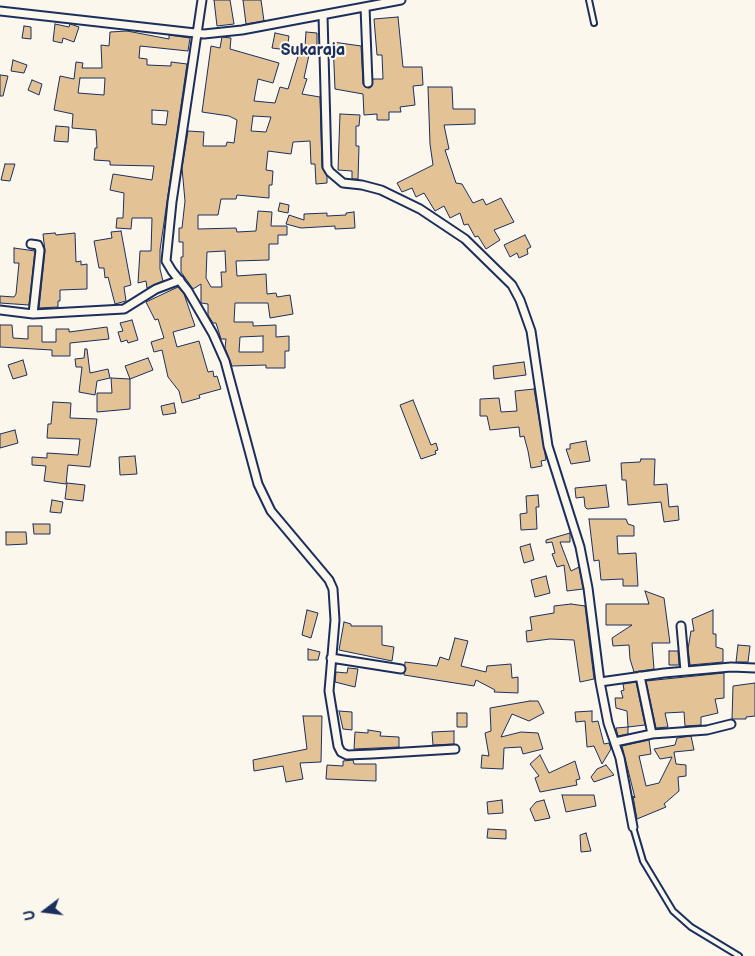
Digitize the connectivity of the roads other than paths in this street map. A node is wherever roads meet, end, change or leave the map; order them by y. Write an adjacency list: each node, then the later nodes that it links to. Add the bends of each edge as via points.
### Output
1 (202, 0): 8 (street)
2 (400, 0): 4 (street)
3 (589, 0): 7 (lane)
4 (365, 7): 6 (street); 9 (street)
5 (0, 11): 8 (street)
6 (324, 15): 8 (street, via 216,34); 20 (street, via 327,167 330,172 343,184 381,190 420,209 465,239 512,286 520,300 530,331 548,446 580,547)
7 (594, 23)
8 (196, 33): 11 (street, via 166,261)
9 (368, 83)
10 (31, 244): 13 (street, via 38,245 40,250)
11 (180, 280): 13 (street, via 156,289 124,309); 15 (street, via 213,334 224,361 258,484 271,511 331,584 335,620)
12 (0, 310): 13 (street)
13 (33, 314)
14 (681, 626): 18 (street)
15 (331, 658): 16 (street); 24 (street, via 329,691 341,752 347,755)
16 (401, 668)
17 (755, 668): 18 (street)
18 (685, 671): 19 (street)
19 (640, 676): 20 (street); 22 (street)
20 (600, 682): 23 (street)
21 (731, 724): 22 (street, via 707,730)
22 (652, 734): 23 (street)
23 (615, 742): 25 (street)
24 (455, 749)
25 (633, 827): 26 (lane, via 643,862 673,911 691,927)
26 (740, 956)

